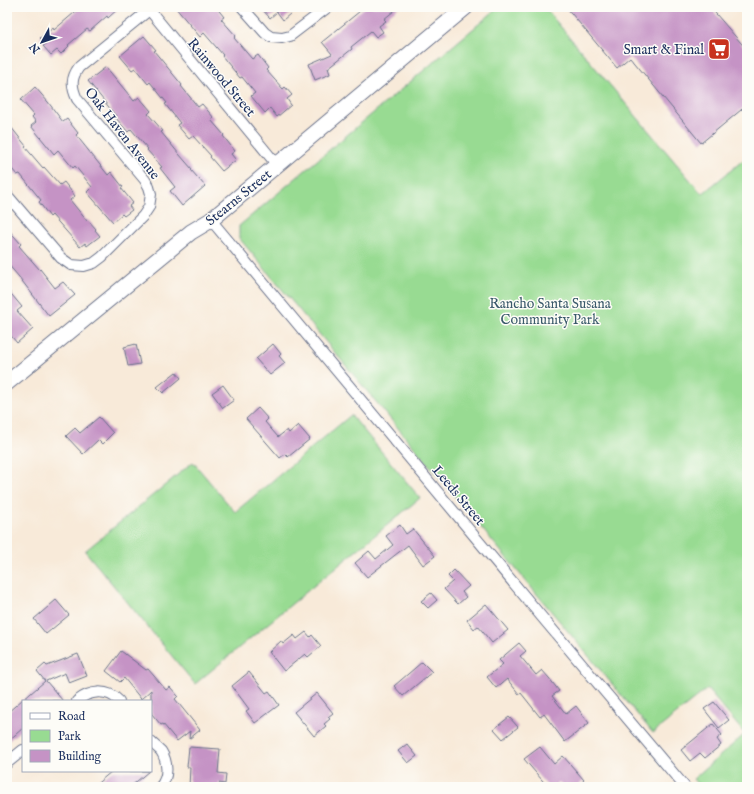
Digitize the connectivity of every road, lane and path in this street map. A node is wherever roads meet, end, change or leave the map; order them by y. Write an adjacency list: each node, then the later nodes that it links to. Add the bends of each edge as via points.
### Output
1 (242, 7): 2 (street, via 265,33 277,38 290,36)
2 (328, 7)
3 (466, 7): 5 (main road, Stearns Street)
4 (148, 8): 5 (street, Rainwood Street); 6 (street, Oak Haven Avenue, via 79,67 74,74 73,82 77,99 149,187 149,207 143,216 94,263 84,266 71,265 61,258)
5 (277, 165): 7 (main road, Stearns Street)
6 (7, 195)
7 (211, 220): 8 (main road, Stearns Street, via 191,232); 15 (street, Leeds Street)
8 (9, 378)
9 (77, 700): 10 (street, via 90,693 100,692)
10 (118, 700)
11 (152, 743): 14 (street, via 160,749 167,766 166,776)
12 (22, 751): 13 (street)
13 (7, 763)
14 (160, 787)
15 (685, 787)

